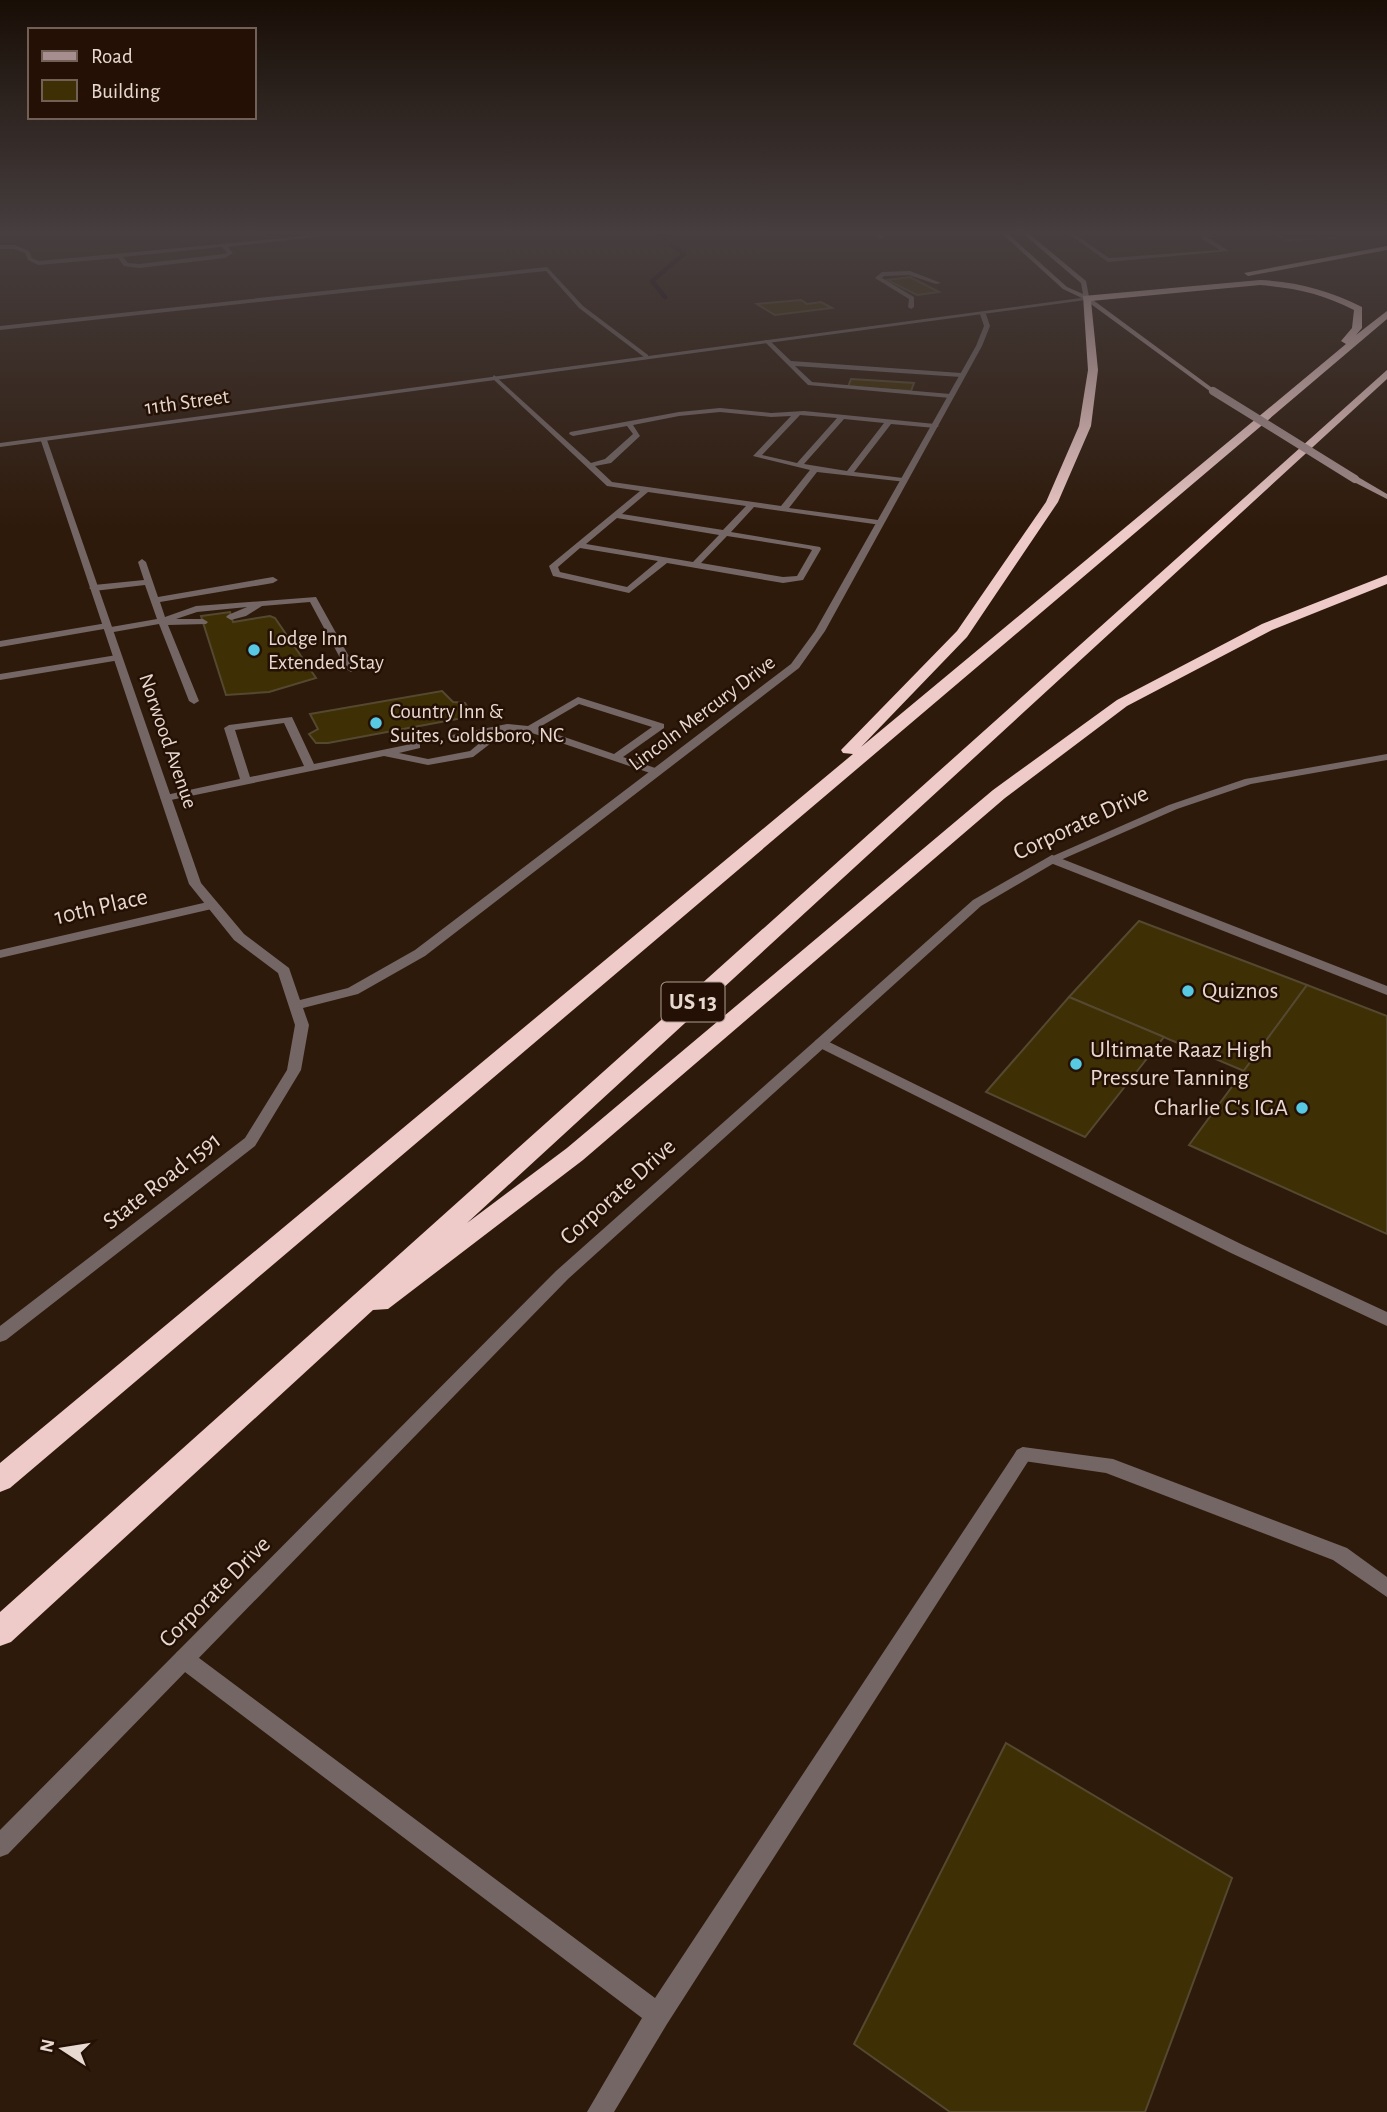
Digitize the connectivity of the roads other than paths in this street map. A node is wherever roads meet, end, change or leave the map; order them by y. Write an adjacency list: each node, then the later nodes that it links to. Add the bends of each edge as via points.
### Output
1 (612, 331): 9 (street)
2 (851, 331): 8 (street, 11th Street)
3 (985, 331): 14 (street, Lincoln Mercury Drive)
4 (1089, 331): 68 (highway, via 1093,370 1085,426 1052,502 962,634)
5 (1130, 331): 32 (main road, bridge, via 1213,391)
6 (1355, 331): 10 (highway)
7 (1367, 331): 10 (highway)
8 (767, 341): 9 (street, 11th Street); 11 (street)
9 (646, 356): 15 (street, 11th Street)
10 (1332, 359): 68 (highway)
11 (791, 367): 12 (street); 16 (street, via 810,384)
12 (931, 373): 14 (street); 16 (street)
13 (1387, 373): 78 (highway, US 13)
14 (961, 375): 17 (street, Lincoln Mercury Drive)
15 (494, 377): 24 (street, 11th Street); 27 (street)
16 (924, 394): 17 (street)
17 (950, 396): 22 (street, Lincoln Mercury Drive)
18 (797, 414): 19 (street); 21 (street, via 720,410); 26 (street, via 757,456)
19 (842, 417): 20 (street); 26 (street)
20 (889, 421): 22 (street); 29 (street)
21 (628, 423): 23 (street); 27 (street, via 637,434 608,461)
22 (934, 426): 30 (street, Lincoln Mercury Drive)
23 (573, 434)
24 (43, 440): 25 (street, 11th Street); 45 (street, Norwood Avenue)
25 (0, 445)
26 (800, 464): 28 (street)
27 (591, 465): 31 (street, via 610,484)
28 (815, 469): 29 (street); 34 (street)
29 (849, 473): 30 (street)
30 (903, 480): 36 (street, Lincoln Mercury Drive)
31 (646, 490): 33 (street); 35 (street)
32 (1387, 497)
33 (751, 506): 34 (street); 37 (street)
34 (783, 510): 36 (street)
35 (615, 515): 37 (street); 38 (street)
36 (878, 523): 65 (street, Lincoln Mercury Drive, via 820,631 795,666)
37 (727, 534): 41 (street); 41 (street, via 810,547 818,553 800,578 792,580)
38 (579, 545): 39 (street); 39 (street, via 553,566 556,574 621,590 636,585)
39 (665, 560): 41 (street)
40 (142, 562): 44 (street)
41 (695, 565)
42 (1387, 579): 78 (highway, via 1267,627 1122,703 999,794 575,1154)
43 (273, 580): 46 (street)
44 (148, 582): 45 (street); 46 (street)
45 (94, 588): 51 (street, Norwood Avenue)
46 (154, 600): 49 (street)
47 (260, 603): 48 (street); 49 (street, via 196,609); 54 (street, via 313,599)
48 (231, 617)
49 (162, 621): 50 (street); 51 (street); 56 (street)
50 (203, 622)
51 (107, 628): 52 (street); 53 (street, Norwood Avenue)
52 (0, 644)
53 (117, 658): 55 (street); 67 (street, Norwood Avenue)
54 (351, 669)
55 (0, 677)
56 (194, 701)
57 (507, 727): 58 (street); 59 (street); 61 (street, via 473,754 428,762)
58 (530, 729): 63 (street); 63 (street, via 578,699 660,726)
59 (457, 737)
60 (416, 746): 61 (street)
61 (383, 752): 64 (street)
62 (1387, 757): 69 (street, Corporate Drive, via 1249,781 1173,807)
63 (615, 758): 65 (street)
64 (310, 768): 66 (street); 66 (street, via 288,719 229,728)
65 (657, 772): 73 (street, Lincoln Mercury Drive, via 420,953 353,991)
66 (246, 781): 67 (street)
67 (166, 798): 70 (street, Norwood Avenue, via 195,884)
68 (762, 838): 79 (highway)
69 (1052, 859): 72 (street); 75 (street, Corporate Drive, via 977,903)
70 (212, 905): 71 (street, 10th Place); 73 (street, Norwood Avenue, via 239,937 284,971)
71 (0, 954)
72 (1387, 991)
73 (295, 1006): 74 (street, Norwood Avenue)
74 (302, 1026): 77 (street, State Road 1591, via 294,1070 250,1142)
75 (821, 1043): 76 (street); 82 (street, Corporate Drive, via 562,1275)
76 (1387, 1319)
77 (0, 1335)
78 (268, 1386): 81 (highway, US 13)
79 (0, 1480)
80 (1387, 1588): 84 (street, via 1340,1554 1107,1465 1023,1455)
81 (0, 1632)
82 (184, 1659): 83 (street, Corporate Drive); 84 (street)
83 (0, 1846)
84 (658, 2015): 85 (street)
85 (600, 2112)

